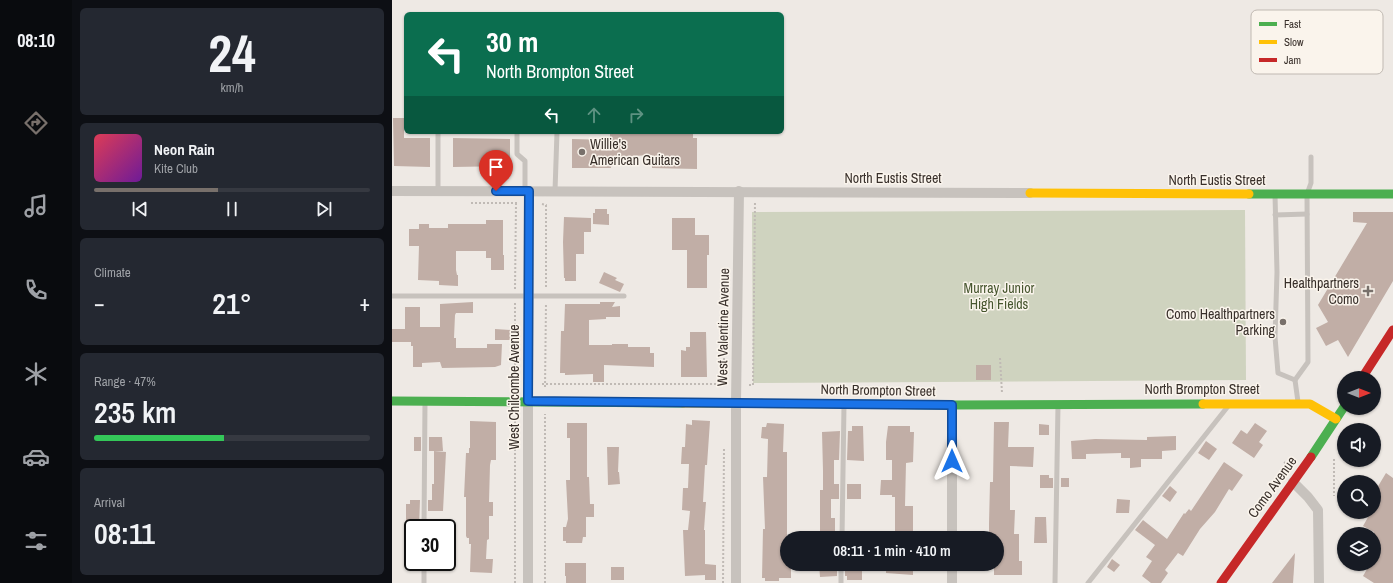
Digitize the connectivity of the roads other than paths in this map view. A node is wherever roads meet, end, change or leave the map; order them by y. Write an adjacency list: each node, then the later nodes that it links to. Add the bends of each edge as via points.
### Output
1 (438, 134): 6 (lane)
2 (517, 134): 7 (lane, via 517,154 525,161)
3 (557, 134): 8 (lane)
4 (1311, 157): 12 (lane, via 1311,183)
5 (392, 191): 6 (street, North Eustis Street)
6 (438, 191): 7 (street, North Eustis Street)
7 (527, 191): 8 (street, North Eustis Street); 17 (street, West Chilcombe Avenue)
8 (556, 191): 9 (street, North Eustis Street)
9 (739, 191): 10 (street, North Eustis Street); 25 (street, West Valentine Avenue)
10 (1030, 193): 11 (street, North Eustis Street)
11 (1275, 194): 12 (street, North Eustis Street); 15 (lane)
12 (1307, 194): 13 (street, North Eustis Street); 14 (lane)
13 (1393, 194)
14 (1307, 214): 15 (lane); 21 (lane, via 1308,362)
15 (1275, 215): 21 (lane, via 1275,337 1278,373)
16 (392, 296): 17 (lane)
17 (528, 296): 18 (lane); 24 (street, West Chilcombe Avenue)
18 (624, 296)
19 (1393, 330): 20 (street)
20 (1367, 371)
21 (1295, 380): 28 (lane)
22 (425, 400): 23 (street, North Brompton Street); 24 (street, North Brompton Street); 34 (lane)
23 (392, 401)
24 (528, 401): 25 (street, North Brompton Street); 41 (street, West Chilcombe Avenue)
25 (736, 402): 26 (street, North Brompton Street); 42 (street, West Valentine Avenue)
26 (844, 403): 30 (street, North Brompton Street); 35 (lane)
27 (1230, 403): 28 (street, North Brompton Street); 29 (street, North Brompton Street); 46 (lane)
28 (1298, 403): 32 (street, North Brompton Street, via 1310,404)
29 (1058, 404): 30 (street, North Brompton Street); 45 (lane)
30 (952, 405): 36 (street)
31 (1339, 415): 32 (street, Como Avenue)
32 (1336, 419): 33 (street, Como Avenue)
33 (1293, 482): 47 (street, Como Avenue); 48 (street, via 1318,510)
34 (424, 519)
35 (842, 531)
36 (952, 531)
37 (424, 571): 40 (lane)
38 (841, 571): 43 (lane)
39 (952, 571): 44 (street)
40 (424, 583)
41 (528, 583)
42 (736, 583)
43 (841, 583)
44 (952, 583)
45 (1055, 583)
46 (1088, 583)
47 (1221, 583)
48 (1319, 583)

